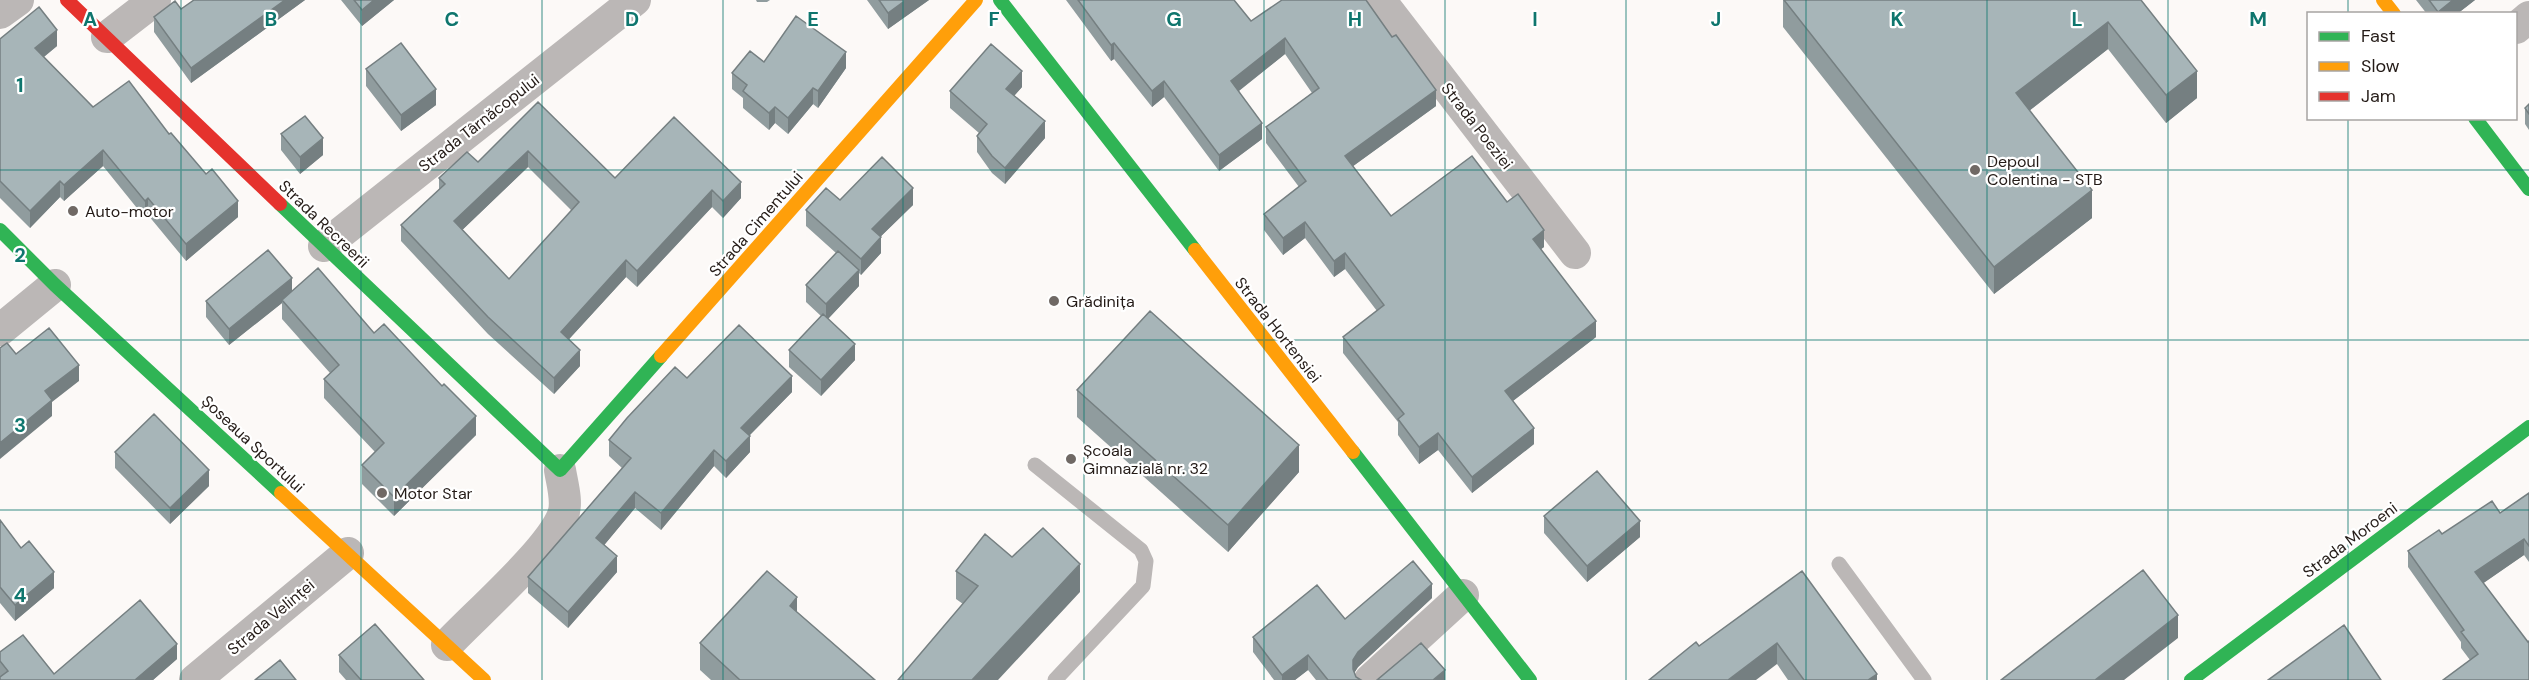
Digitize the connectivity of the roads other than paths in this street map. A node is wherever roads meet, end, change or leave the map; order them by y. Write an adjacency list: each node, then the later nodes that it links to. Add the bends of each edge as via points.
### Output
1 (18, 0): 10 (street)
2 (67, 0): 13 (street, Strada Recreerii)
3 (155, 0): 13 (street)
4 (635, 0): 17 (street, Strada Târnăcopului)
5 (976, 0): 23 (street, Strada Cimentului)
6 (1000, 0): 26 (street, Strada Hortensiei)
7 (1380, 0): 18 (street, Strada Poeziei)
8 (2383, 0): 9 (street)
9 (2392, 12)
10 (0, 13)
11 (2529, 17): 12 (street)
12 (2517, 27)
13 (107, 37): 17 (street, Strada Recreerii)
14 (2477, 120): 15 (street)
15 (2529, 189)
16 (0, 230): 19 (street, Șoseaua Sportului)
17 (324, 246): 23 (street, Strada Recreerii)
18 (1575, 253)
19 (56, 285): 20 (street); 24 (street, Șoseaua Sportului)
20 (0, 330)
21 (2529, 427): 34 (street, Strada Moroeni)
22 (1035, 465): 30 (lane, via 1141,549 1146,561 1138,594)
23 (561, 470): 27 (street, via 564,513 557,526 539,550)
24 (348, 554): 27 (street, Șoseaua Sportului); 28 (street, Strada Velinței)
25 (1839, 564): 33 (lane)
26 (1463, 595): 31 (street); 32 (street, Strada Hortensiei)
27 (447, 645): 29 (street, Șoseaua Sportului)
28 (195, 680)
29 (484, 680)
30 (1055, 680)
31 (1370, 680)
32 (1530, 680)
33 (1924, 680)
34 (2192, 680)

